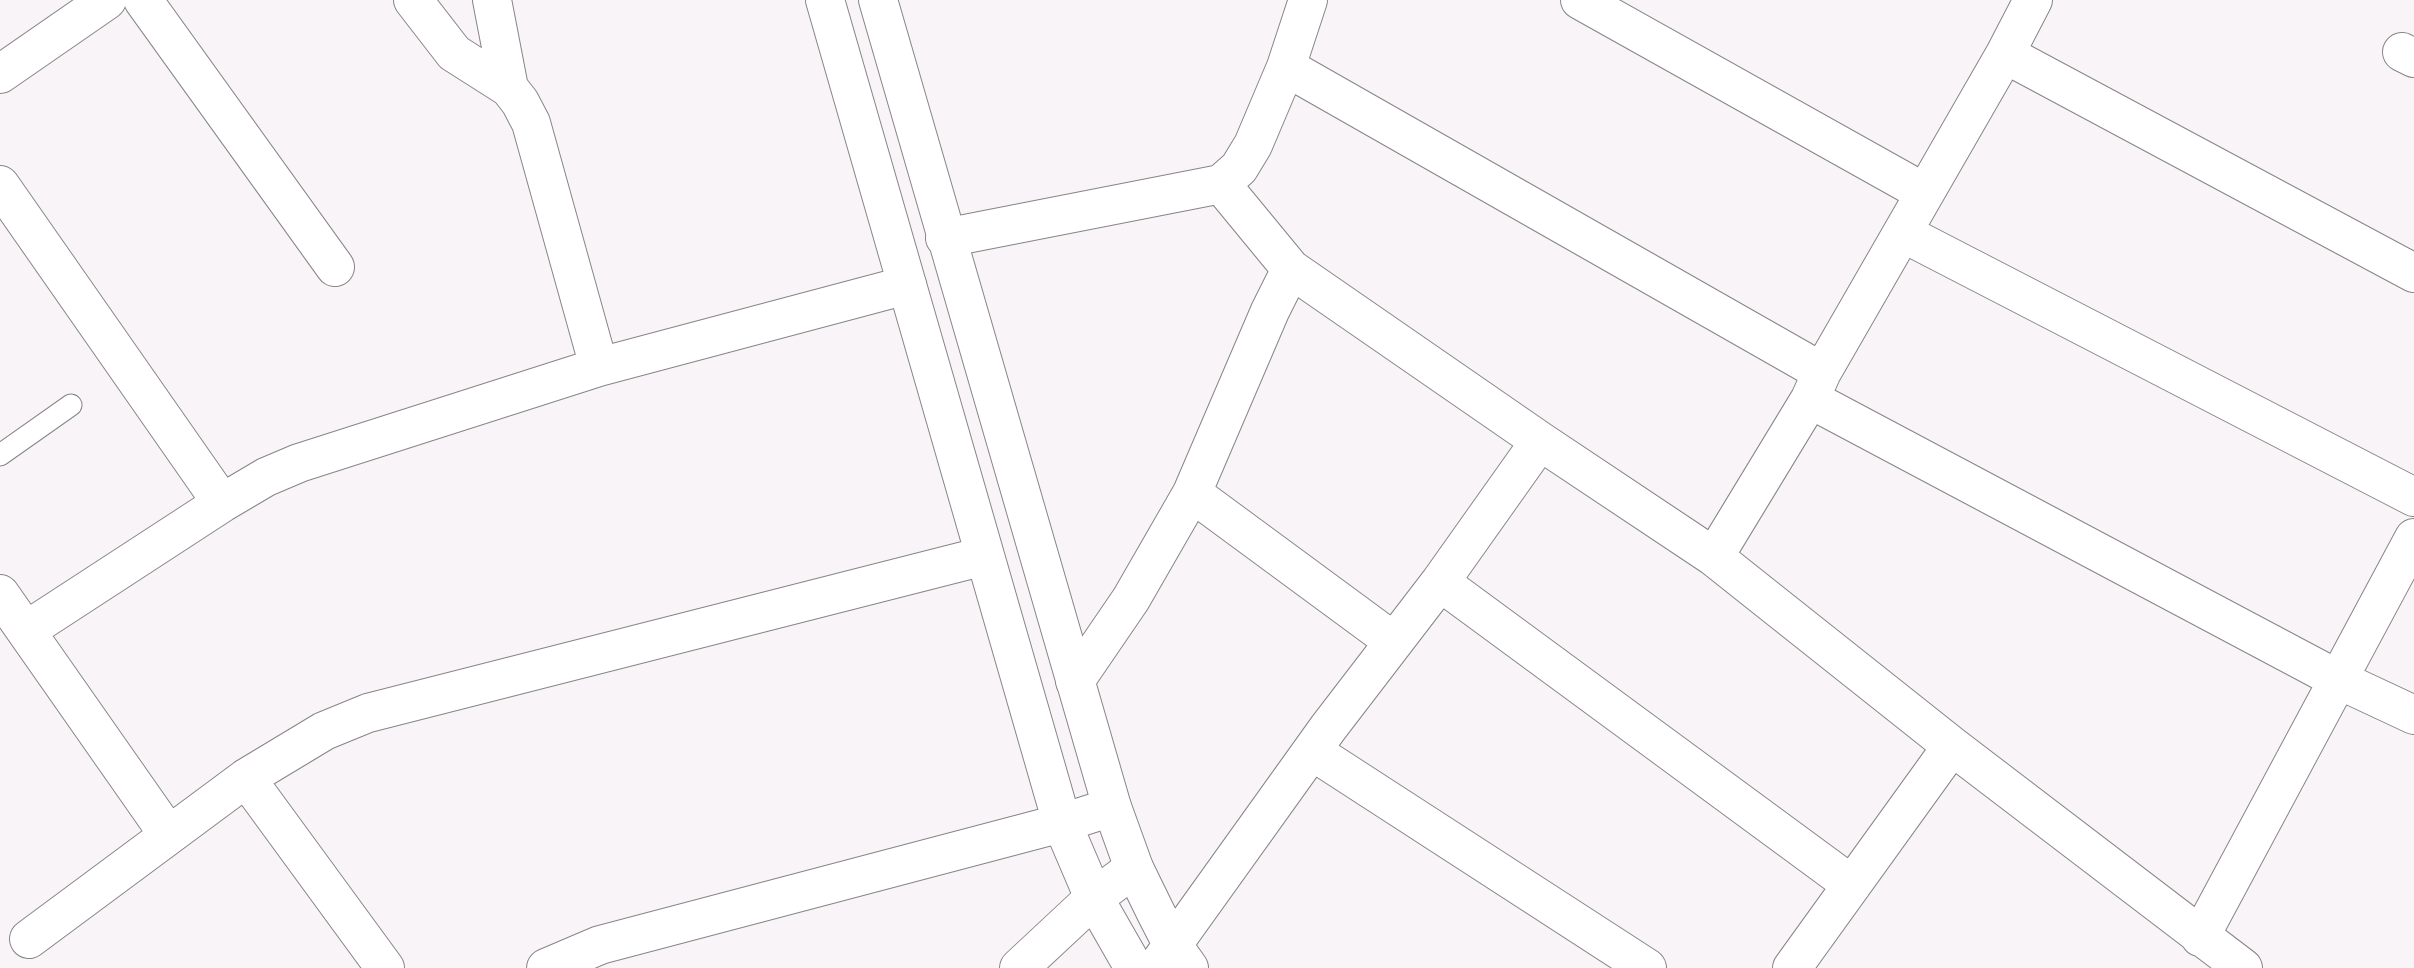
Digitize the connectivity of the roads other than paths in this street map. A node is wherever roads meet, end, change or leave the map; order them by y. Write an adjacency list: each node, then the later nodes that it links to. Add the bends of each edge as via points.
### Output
1 (107, 0): 12 (street)
2 (143, 0): 19 (street)
3 (413, 0): 13 (street, via 454,53)
4 (492, 0): 13 (street)
5 (825, 0): 22 (street)
6 (878, 0): 18 (street)
7 (1308, 0): 11 (street)
8 (1580, 0): 16 (street)
9 (2021, 4): 10 (street)
10 (2005, 54): 16 (street); 21 (street)
11 (1286, 67): 14 (street, via 1254,145); 24 (street)
12 (0, 74)
13 (509, 88): 23 (street, via 531,123)
14 (1221, 184): 18 (street); 20 (street)
15 (0, 186): 30 (street)
16 (1925, 193): 17 (street)
17 (1903, 233): 24 (street); 29 (street)
18 (945, 238): 39 (street)
19 (335, 267)
20 (1291, 269): 26 (street); 28 (street)
21 (2414, 273)
22 (907, 285): 23 (street); 32 (street)
23 (599, 367): 30 (street, via 299,463)
24 (1816, 386): 33 (street); 38 (street)
25 (71, 405): 27 (lane)
26 (1540, 441): 33 (street); 34 (street)
27 (0, 454)
28 (1192, 494): 37 (street); 39 (street)
29 (2414, 497)
30 (222, 503): 36 (street)
31 (2414, 538): 38 (street)
32 (984, 556): 43 (street, via 368,713 324,732); 45 (street)
33 (1714, 557): 41 (street)
34 (1440, 582): 37 (street); 48 (street)
35 (0, 594): 36 (street)
36 (27, 629): 46 (street)
37 (1393, 641): 42 (street)
38 (2337, 679): 40 (street); 50 (street)
39 (1075, 681): 44 (street)
40 (2414, 715)
41 (1952, 746): 48 (street); 50 (street)
42 (1312, 751): 52 (street); 57 (street)
43 (246, 778): 46 (street); 53 (street)
44 (1112, 807): 45 (street); 47 (street)
45 (1062, 823): 49 (street); 54 (street, via 600,945)
46 (168, 834): 51 (street)
47 (1134, 868): 49 (street); 52 (street)
48 (1852, 885): 58 (street)
49 (1094, 898): 55 (street); 56 (street)
50 (2200, 937): 59 (street)
51 (29, 939)
52 (1173, 960)
53 (385, 968)
54 (546, 968)
55 (1019, 968)
56 (1134, 968)
57 (1647, 968)
58 (1792, 968)
59 (2243, 968)

